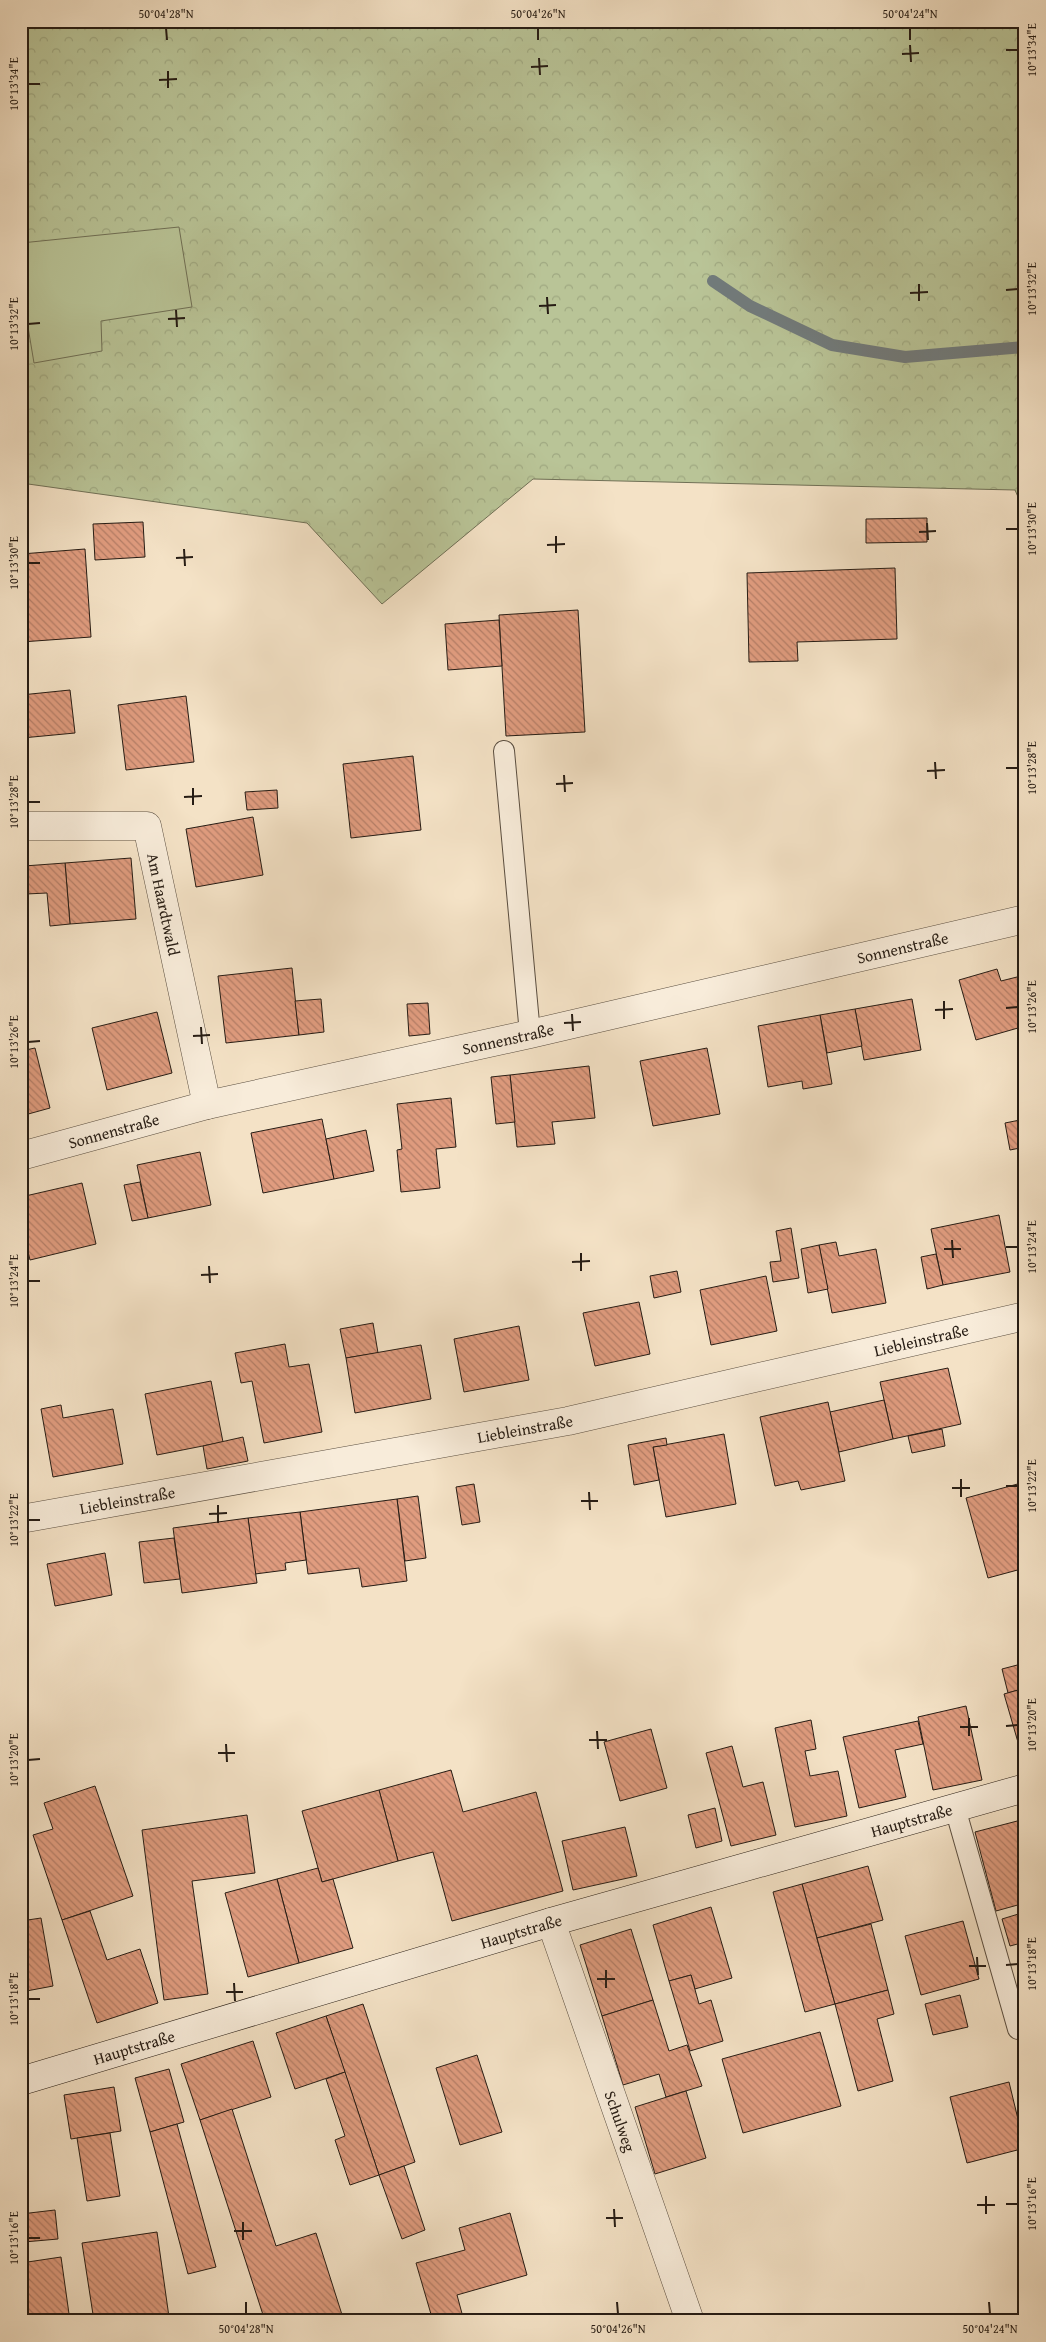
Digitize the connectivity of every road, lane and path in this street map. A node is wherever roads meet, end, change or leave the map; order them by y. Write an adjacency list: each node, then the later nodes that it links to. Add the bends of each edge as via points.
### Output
1 (504, 751): 4 (lane)
2 (21, 826): 5 (street, Am Haardtwald, via 148,826)
3 (1025, 919): 4 (street, Sonnenstraße)
4 (530, 1034): 5 (street, Sonnenstraße)
5 (207, 1105): 6 (street, Sonnenstraße)
6 (21, 1156)
7 (1025, 1316): 8 (street, Liebleinstraße, via 568,1421)
8 (22, 1517)
9 (1025, 1788): 10 (street, Hauptstraße)
10 (956, 1808): 11 (street, Hauptstraße); 12 (lane)
11 (550, 1922): 13 (street, Hauptstraße); 14 (street, Schulweg)
12 (1018, 2029)
13 (21, 2081)
14 (690, 2321)

